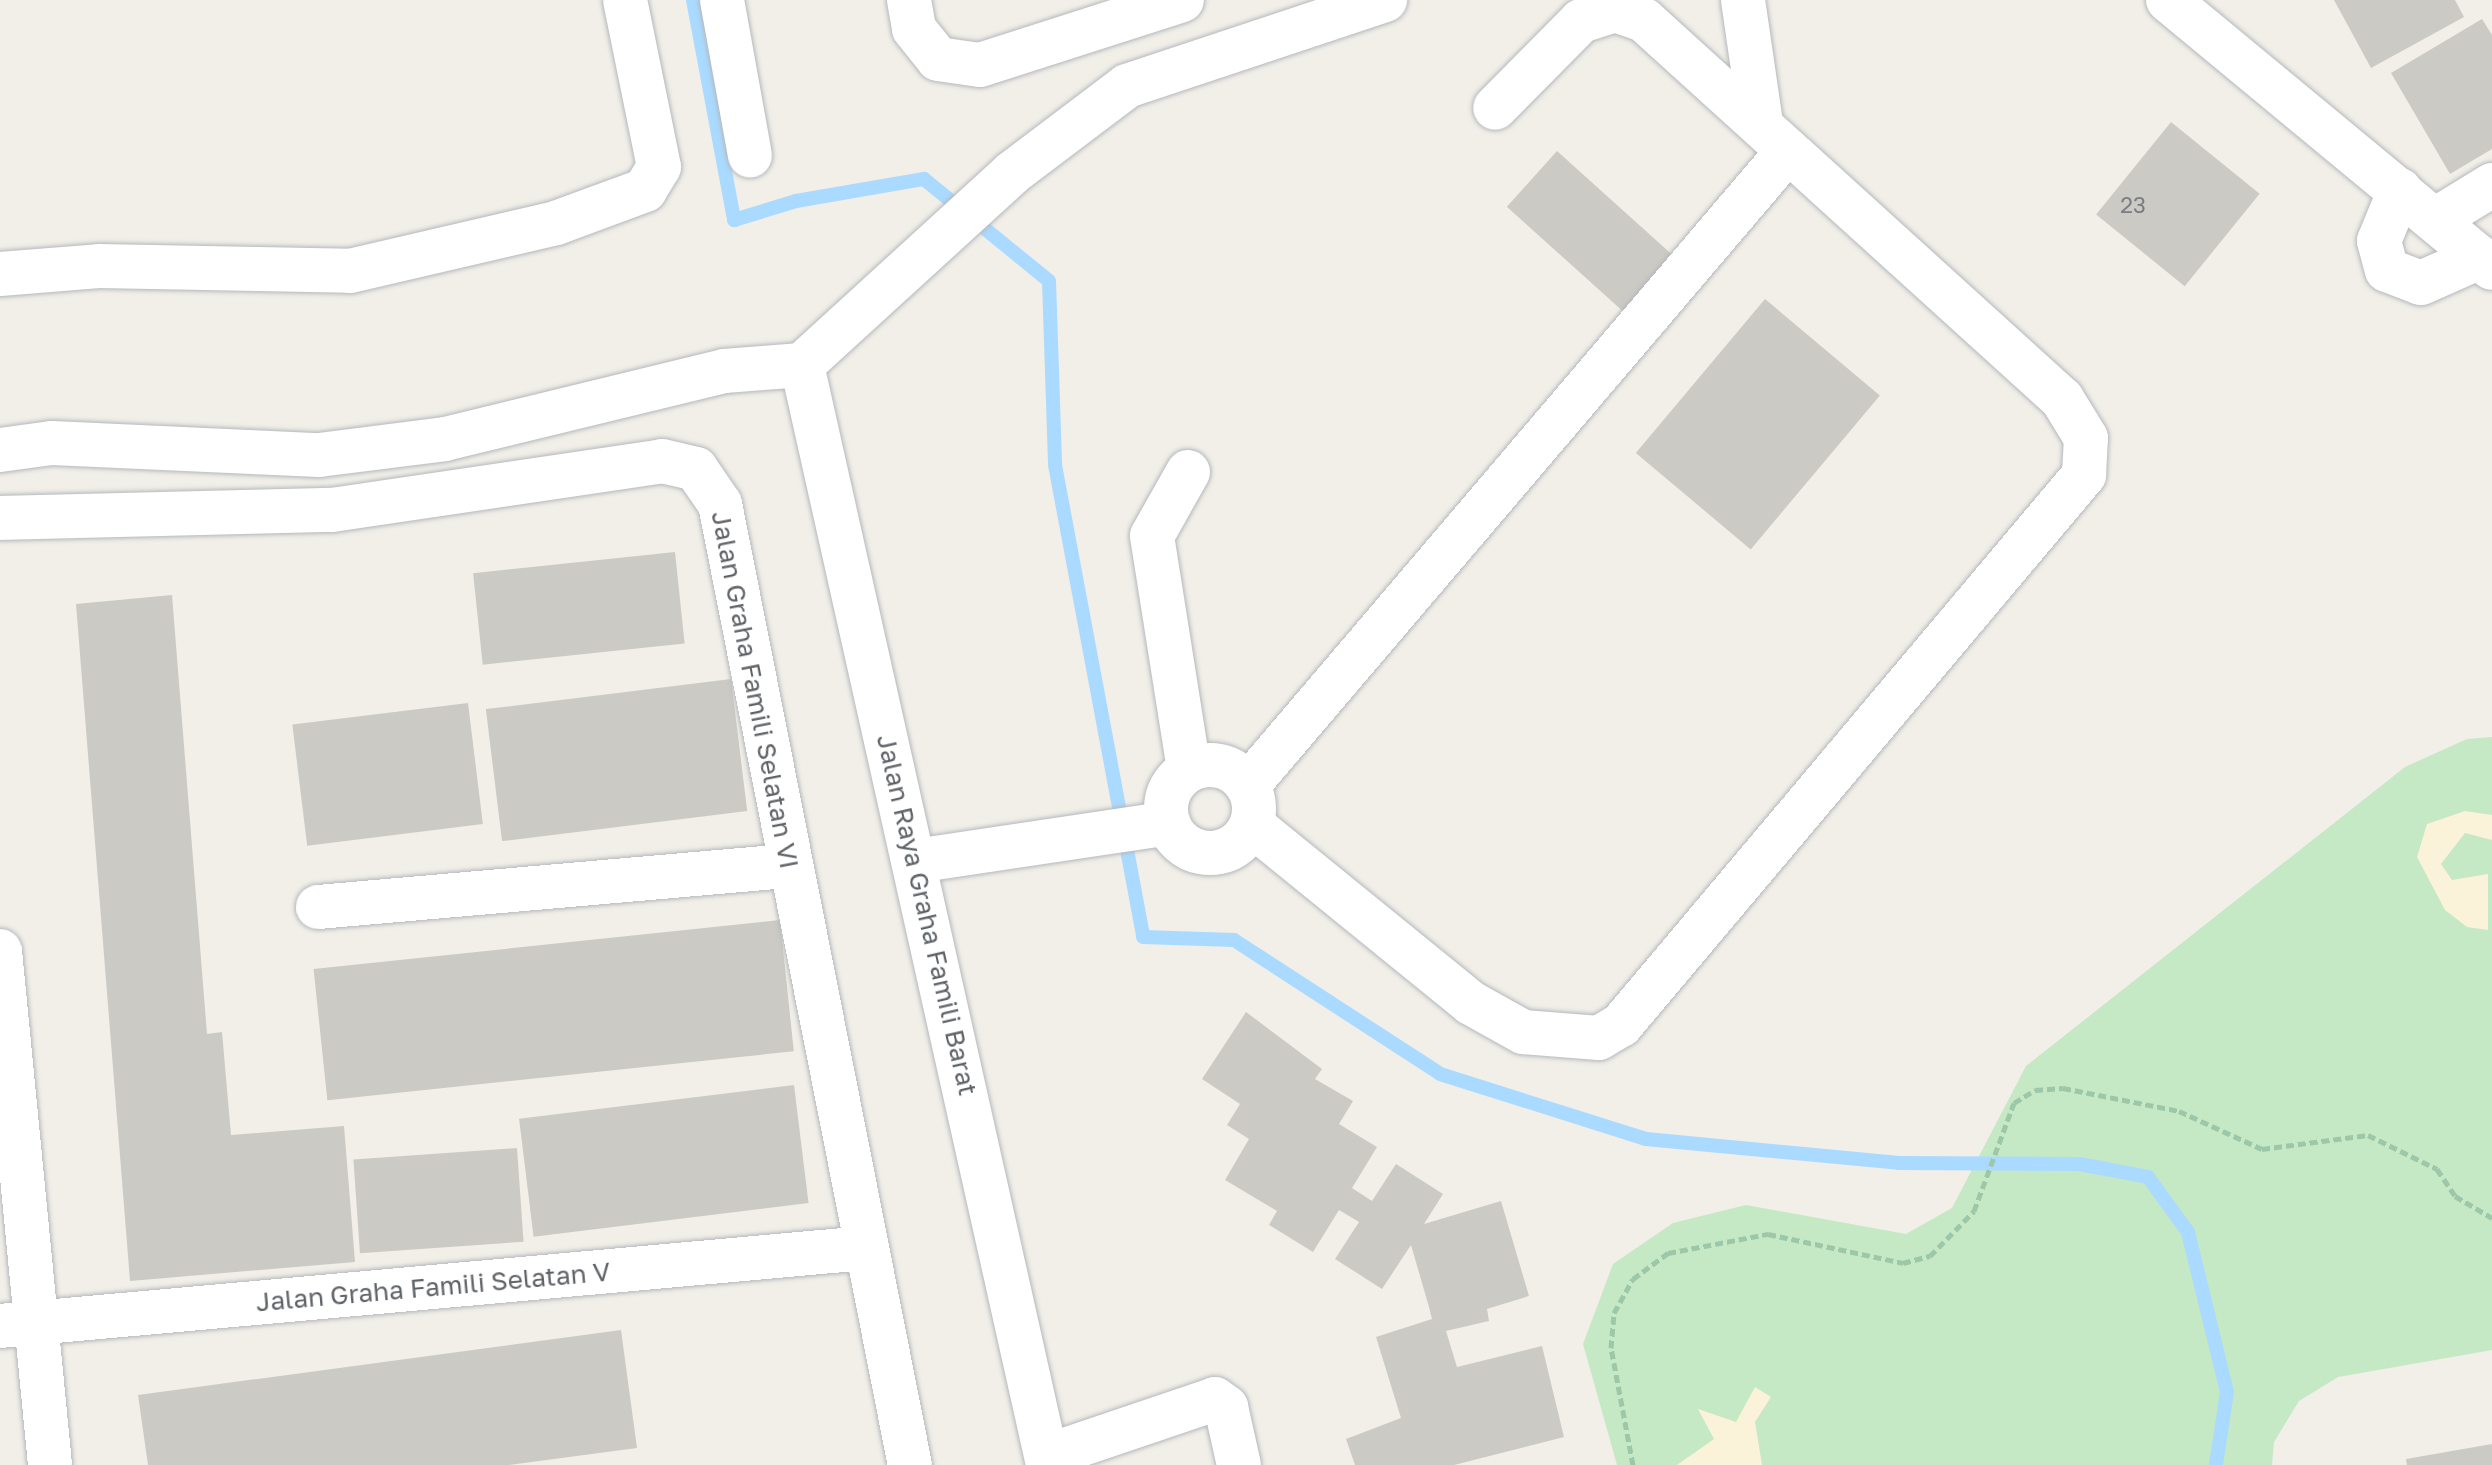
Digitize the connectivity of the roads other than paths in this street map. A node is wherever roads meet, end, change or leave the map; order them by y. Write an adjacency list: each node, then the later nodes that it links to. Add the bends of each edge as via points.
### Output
1 (625, 0): 15 (street, via 659,167 645,190 556,223 350,271 99,266)
2 (722, 0): 10 (street)
3 (909, 0): 4 (street, via 914,29 938,59 980,65)
4 (1182, 0)
5 (1385, 0): 16 (street, via 1138,81 1012,173)
6 (1743, 0): 9 (street)
7 (2168, 0): 12 (street)
8 (1495, 108): 9 (street, via 1581,21 1615,10 1644,20)
9 (1774, 138): 21 (street); 21 (street, via 2062,399 2086,438 2084,475 2063,509 1621,1025 1599,1038 1523,1032 1471,1003)
10 (750, 155)
11 (2492, 185): 13 (street)
12 (2400, 190): 13 (street); 14 (street, via 2379,241 2387,270 2421,283)
13 (2435, 220): 14 (street)
14 (2486, 262)
15 (0, 274)
16 (802, 365): 17 (street, via 724,371 445,439 319,455 52,443); 23 (street, Jalan Raya Graha Famili Barat)
17 (0, 450)
18 (1188, 472): 20 (street, via 1152,536)
19 (0, 518): 24 (street, Jalan Graha Famili Selatan VI, via 332,510 685,463 720,504)
20 (1189, 770): 21 (street, via 1231,769); 22 (street, via 1174,783)
21 (1250, 805): 22 (street, via 1220,853 1180,841)
22 (1161, 824): 23 (street)
23 (915, 861): 29 (street, Jalan Raya Graha Famili Barat)
24 (789, 866): 25 (street); 27 (street, Jalan Graha Famili Selatan VI)
25 (318, 907)
26 (0, 951): 28 (street)
27 (865, 1248): 28 (street, Jalan Graha Famili Selatan V); 31 (street, Jalan Graha Famili Selatan VI)
28 (18, 1325): 30 (street)
29 (1047, 1460): 32 (street, via 1215,1399 1226,1407)
30 (50, 1465)
31 (910, 1465)
32 (1239, 1465)

